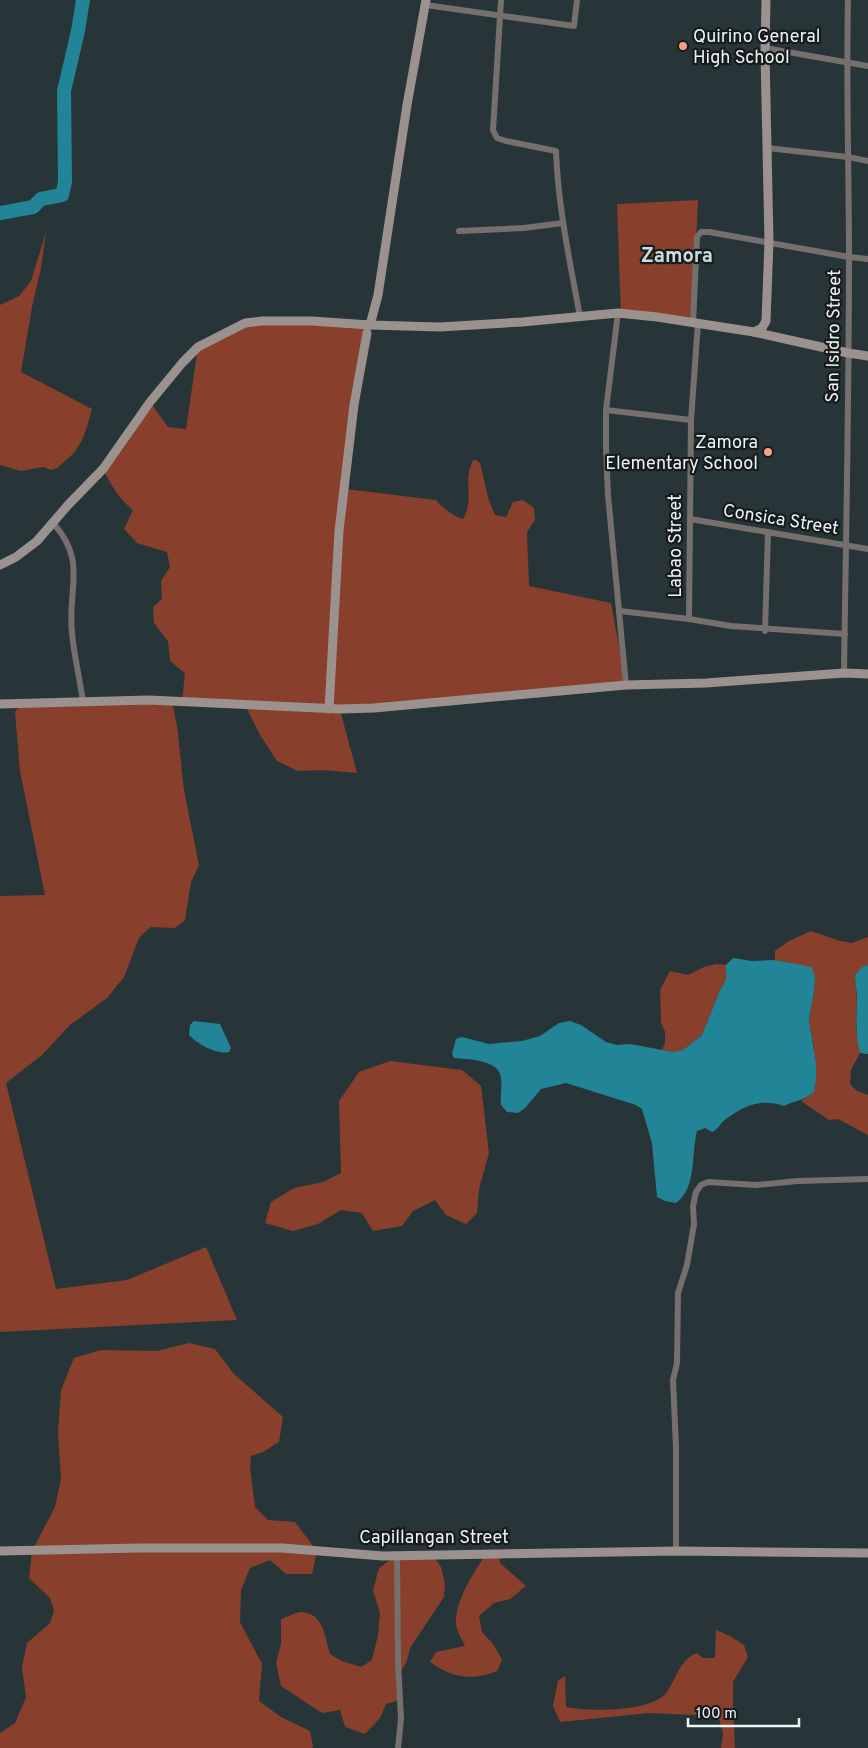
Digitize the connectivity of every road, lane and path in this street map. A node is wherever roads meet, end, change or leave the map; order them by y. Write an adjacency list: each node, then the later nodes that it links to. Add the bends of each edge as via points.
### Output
1 (501, 0): 6 (street)
2 (577, 0): 6 (street, via 574,26)
3 (766, 0): 7 (street)
4 (848, 0): 8 (street, San Isidro Street)
5 (426, 2): 6 (street); 21 (street, via 378,295)
6 (499, 14): 13 (street, via 493,130 497,138 556,151)
7 (765, 48): 8 (street); 10 (street)
8 (846, 63): 9 (street); 11 (street, San Isidro Street)
9 (868, 66)
10 (767, 148): 11 (street); 15 (street)
11 (848, 157): 12 (street); 16 (street, San Isidro Street)
12 (868, 161)
13 (563, 223): 14 (street); 19 (street)
14 (459, 231)
15 (769, 242): 16 (street); 20 (street, Labao Street, via 708,232 699,234); 22 (street, via 766,321)
16 (849, 257): 17 (street); 23 (street, San Isidro Street)
17 (868, 258)
18 (618, 313): 19 (street); 20 (street); 25 (street)
19 (580, 317): 21 (street)
20 (696, 323): 22 (street); 26 (street, Labao Street)
21 (368, 329): 28 (street, via 312,321 262,321 245,323 198,347 150,402 103,469); 42 (street, via 354,405 339,531)
22 (754, 332): 23 (street)
23 (848, 353): 24 (street); 30 (street, San Isidro Street)
24 (868, 356)
25 (606, 410): 26 (street); 33 (street, via 608,495)
26 (690, 420): 27 (street, Labao Street)
27 (690, 519): 29 (street, Consica Street); 34 (street, Labao Street)
28 (53, 523): 32 (street, via 37,541); 40 (street, via 65,536 74,568 70,615)
29 (768, 532): 30 (street, Consica Street); 35 (street)
30 (845, 545): 31 (street, Consica Street); 36 (street, San Isidro Street)
31 (868, 549)
32 (0, 565)
33 (620, 611): 34 (street); 39 (street)
34 (690, 619): 35 (street)
35 (765, 630): 36 (street)
36 (845, 634): 37 (street, San Isidro Street)
37 (844, 673): 38 (street); 39 (street)
38 (868, 674)
39 (626, 685): 42 (street, via 374,708)
40 (83, 702): 41 (street); 42 (street, via 172,701)
41 (0, 704)
42 (330, 709)
43 (868, 1179): 45 (street, via 756,1185 708,1182 698,1188 687,1265 680,1282 677,1306 678,1363 673,1380)
44 (0, 1551): 47 (street, Capillangan Street, via 273,1548)
45 (676, 1551): 46 (street, Capillangan Street); 47 (street, Capillangan Street)
46 (868, 1553)
47 (397, 1555): 48 (street, via 401,1719)
48 (398, 1748)

